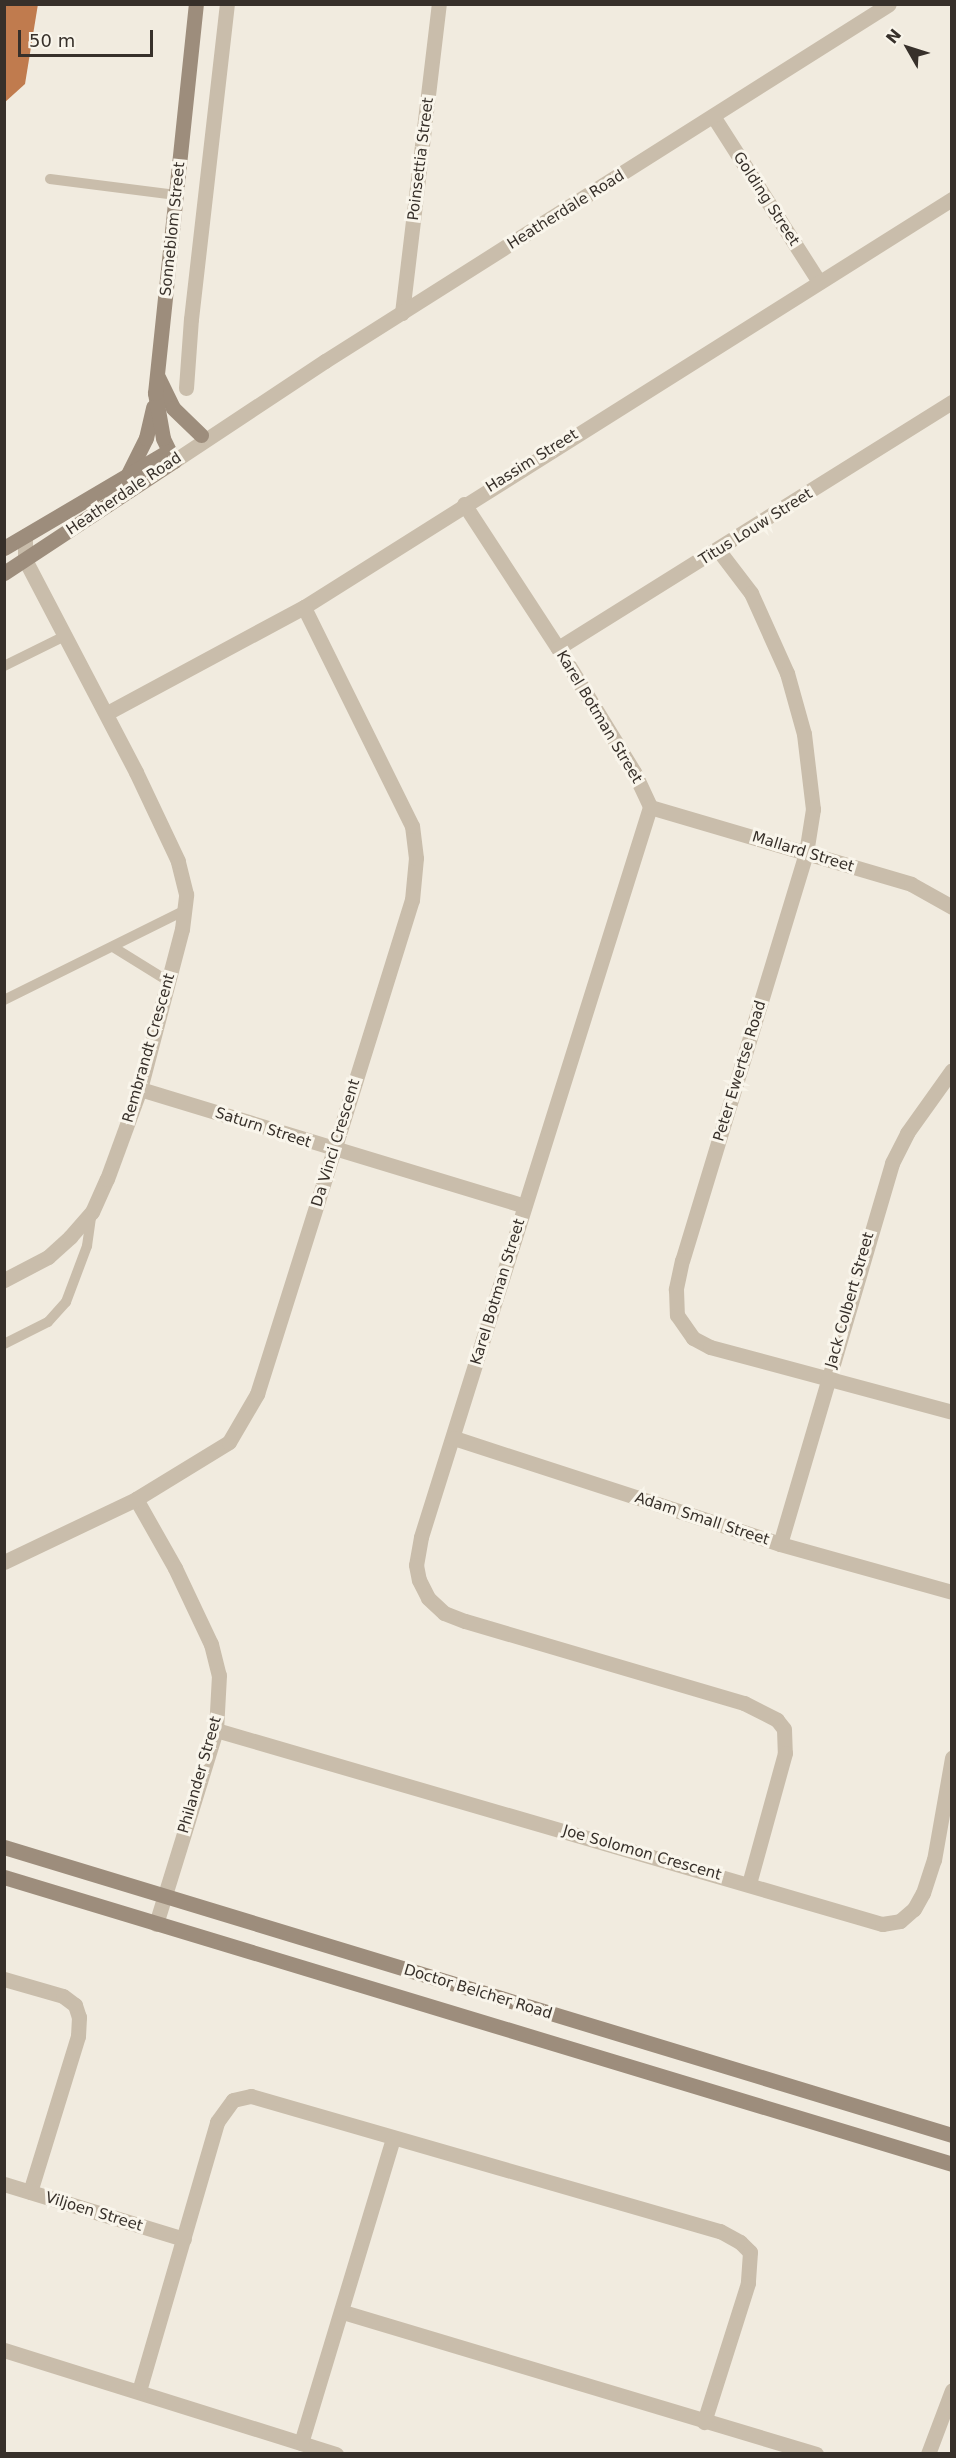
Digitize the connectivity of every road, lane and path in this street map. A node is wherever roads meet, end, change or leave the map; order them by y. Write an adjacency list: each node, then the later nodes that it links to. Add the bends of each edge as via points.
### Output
1 (196, 4): 7 (main road, Sonneblom Street)
2 (227, 4): 12 (street, via 190,319)
3 (439, 4): 10 (street, Poinsettia Street)
4 (890, 4): 5 (street, Heatherdale Road)
5 (713, 116): 9 (street, Golding Street); 10 (street, Heatherdale Road)
6 (50, 179): 7 (lane)
7 (176, 195): 11 (main road, Sonneblom Street)
8 (951, 199): 9 (street, Hassim Street)
9 (819, 282): 19 (street, Hassim Street)
10 (402, 313): 15 (street, Heatherdale Road)
11 (156, 374): 13 (main road, Sonneblom Street); 16 (main road, via 173,408)
12 (186, 388)
13 (155, 393): 17 (main road, Sonneblom Street); 18 (main road, via 146,438)
14 (951, 402): 22 (street, Titus Louw Street)
15 (242, 415): 16 (street, Heatherdale Road); 17 (street, Heatherdale Road)
16 (201, 435): 17 (street, Heatherdale Road)
17 (171, 456): 18 (main road, Heatherdale Road); 23 (main road, Heatherdale Road)
18 (125, 479): 20 (main road, Heatherdale Road)
19 (464, 504): 26 (street, Hassim Street); 28 (street, Karel Botman Street)
20 (25, 536): 21 (main road, Heatherdale Road); 23 (street)
21 (4, 548)
22 (719, 551): 28 (street, Titus Louw Street); 32 (street, Peter Ewertse Road, via 751,593 787,673 804,734 811,779 813,809)
23 (25, 560): 24 (main road); 25 (main road, Heatherdale Road); 27 (street, Rembrandt Crescent)
24 (4, 561)
25 (4, 573)
26 (304, 607): 30 (street, Hassim Street); 40 (street, Da Vinci Crescent, via 412,826 416,858 412,900)
27 (67, 635): 29 (lane); 30 (street, Rembrandt Crescent)
28 (558, 648): 31 (street, Karel Botman Street, via 634,772)
29 (4, 666)
30 (107, 713): 34 (street, Rembrandt Crescent, via 178,861 186,894)
31 (650, 807): 32 (street, Mallard Street); 41 (street, Karel Botman Street)
32 (806, 853): 33 (street, Mallard Street, via 911,884); 45 (street, Peter Ewertse Road, via 682,1260 675,1305 683,1327 710,1347)
33 (951, 907)
34 (185, 910): 35 (lane); 36 (street, Rembrandt Crescent)
35 (113, 947): 36 (lane); 37 (lane)
36 (168, 981): 39 (street, Rembrandt Crescent)
37 (4, 1000)
38 (951, 1070): 45 (street, Jack Colbert Street, via 913,1124 892,1164)
39 (140, 1089): 40 (street, Saturn Street); 42 (street, Rembrandt Crescent)
40 (334, 1150): 41 (street, Saturn Street); 48 (street, Da Vinci Crescent, via 257,1394 245,1420 229,1442 205,1460)
41 (524, 1206): 47 (street, Karel Botman Street)
42 (92, 1212): 43 (street, Rembrandt Crescent, via 48,1257); 44 (lane, via 87,1246 66,1302 48,1322)
43 (4, 1280)
44 (4, 1344)
45 (827, 1379): 46 (street, Peter Ewertse Road); 49 (street, Jack Colbert Street)
46 (951, 1412)
47 (454, 1438): 49 (street, Adam Small Street); 56 (street, Karel Botman Street, via 416,1565 428,1598 444,1613 744,1703 766,1713 783,1729 785,1753 781,1773)
48 (136, 1499): 50 (street, Da Vinci Crescent); 52 (street, Philander Street, via 175,1568 216,1657)
49 (780, 1544): 51 (street, Adam Small Street)
50 (4, 1562)
51 (951, 1592)
52 (216, 1730): 56 (street, Joe Solomon Crescent); 57 (street, Philander Street)
53 (951, 1758): 56 (street, Joe Solomon Crescent, via 927,1882 914,1909 900,1921 882,1924 861,1920)
54 (4, 1847): 57 (main road, Doctor Belcher Road)
55 (4, 1877): 58 (main road, Doctor Belcher Road)
56 (749, 1884)
57 (164, 1895): 58 (street, Philander Street); 60 (main road, Doctor Belcher Road)
58 (156, 1924): 62 (main road, Doctor Belcher Road)
59 (4, 1979): 64 (street, via 63,1996 75,2005 79,2017 78,2036)
60 (951, 2135)
61 (393, 2138): 65 (street, via 262,2097 232,2100 217,2122); 66 (street); 70 (street, via 720,2231 740,2242 750,2252 748,2283)
62 (951, 2164)
63 (4, 2184): 64 (street, Viljoen Street)
64 (30, 2192): 65 (street, Viljoen Street)
65 (184, 2239): 69 (street)
66 (343, 2312): 70 (street); 71 (street)
67 (4, 2350): 69 (street)
68 (951, 2390): 74 (street)
69 (139, 2391): 71 (street)
70 (704, 2422): 73 (street)
71 (301, 2443): 72 (street)
72 (336, 2454)
73 (816, 2454)
74 (928, 2454)

